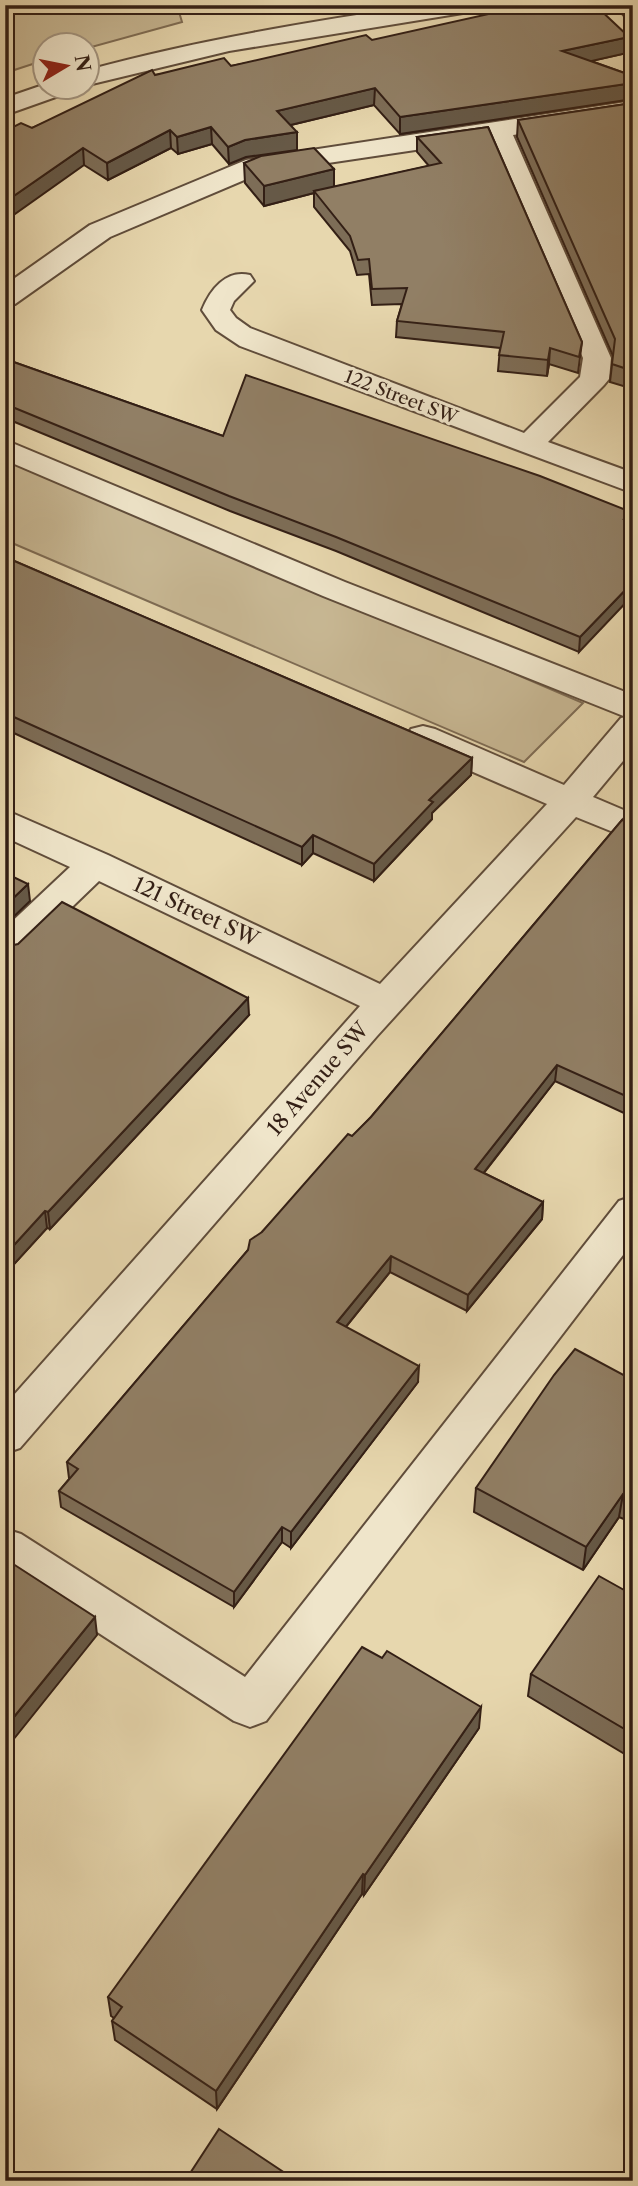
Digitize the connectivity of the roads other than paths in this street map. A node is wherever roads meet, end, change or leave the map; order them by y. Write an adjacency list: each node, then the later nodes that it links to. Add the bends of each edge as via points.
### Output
1 (468, 5): 3 (street)
2 (627, 5): 4 (street)
3 (417, 9): 5 (street, via 196,49)
4 (633, 10)
5 (102, 74)
6 (32, 97): 7 (street)
7 (5, 107)
8 (633, 109): 9 (street)
9 (499, 130): 11 (street, via 255,166 100,231); 12 (street, via 597,358 594,379)
10 (240, 281): 12 (street, 122 Street SW, via 221,297 216,310 239,334)
11 (5, 298)
12 (528, 445): 14 (street, 122 Street SW)
13 (5, 449): 15 (street, via 334,589)
14 (633, 484)
15 (633, 708)
16 (396, 726): 18 (street)
17 (633, 726): 18 (street, 18 Avenue SW)
18 (570, 800): 20 (street); 23 (street, 18 Avenue SW)
19 (5, 822): 21 (street, 121 Street SW)
20 (633, 828)
21 (95, 864): 22 (street); 23 (street, 121 Street SW)
22 (5, 950)
23 (386, 1003): 25 (street, 18 Avenue SW)
24 (633, 1212): 26 (street, via 250,1706)
25 (5, 1435)
26 (5, 1548)

